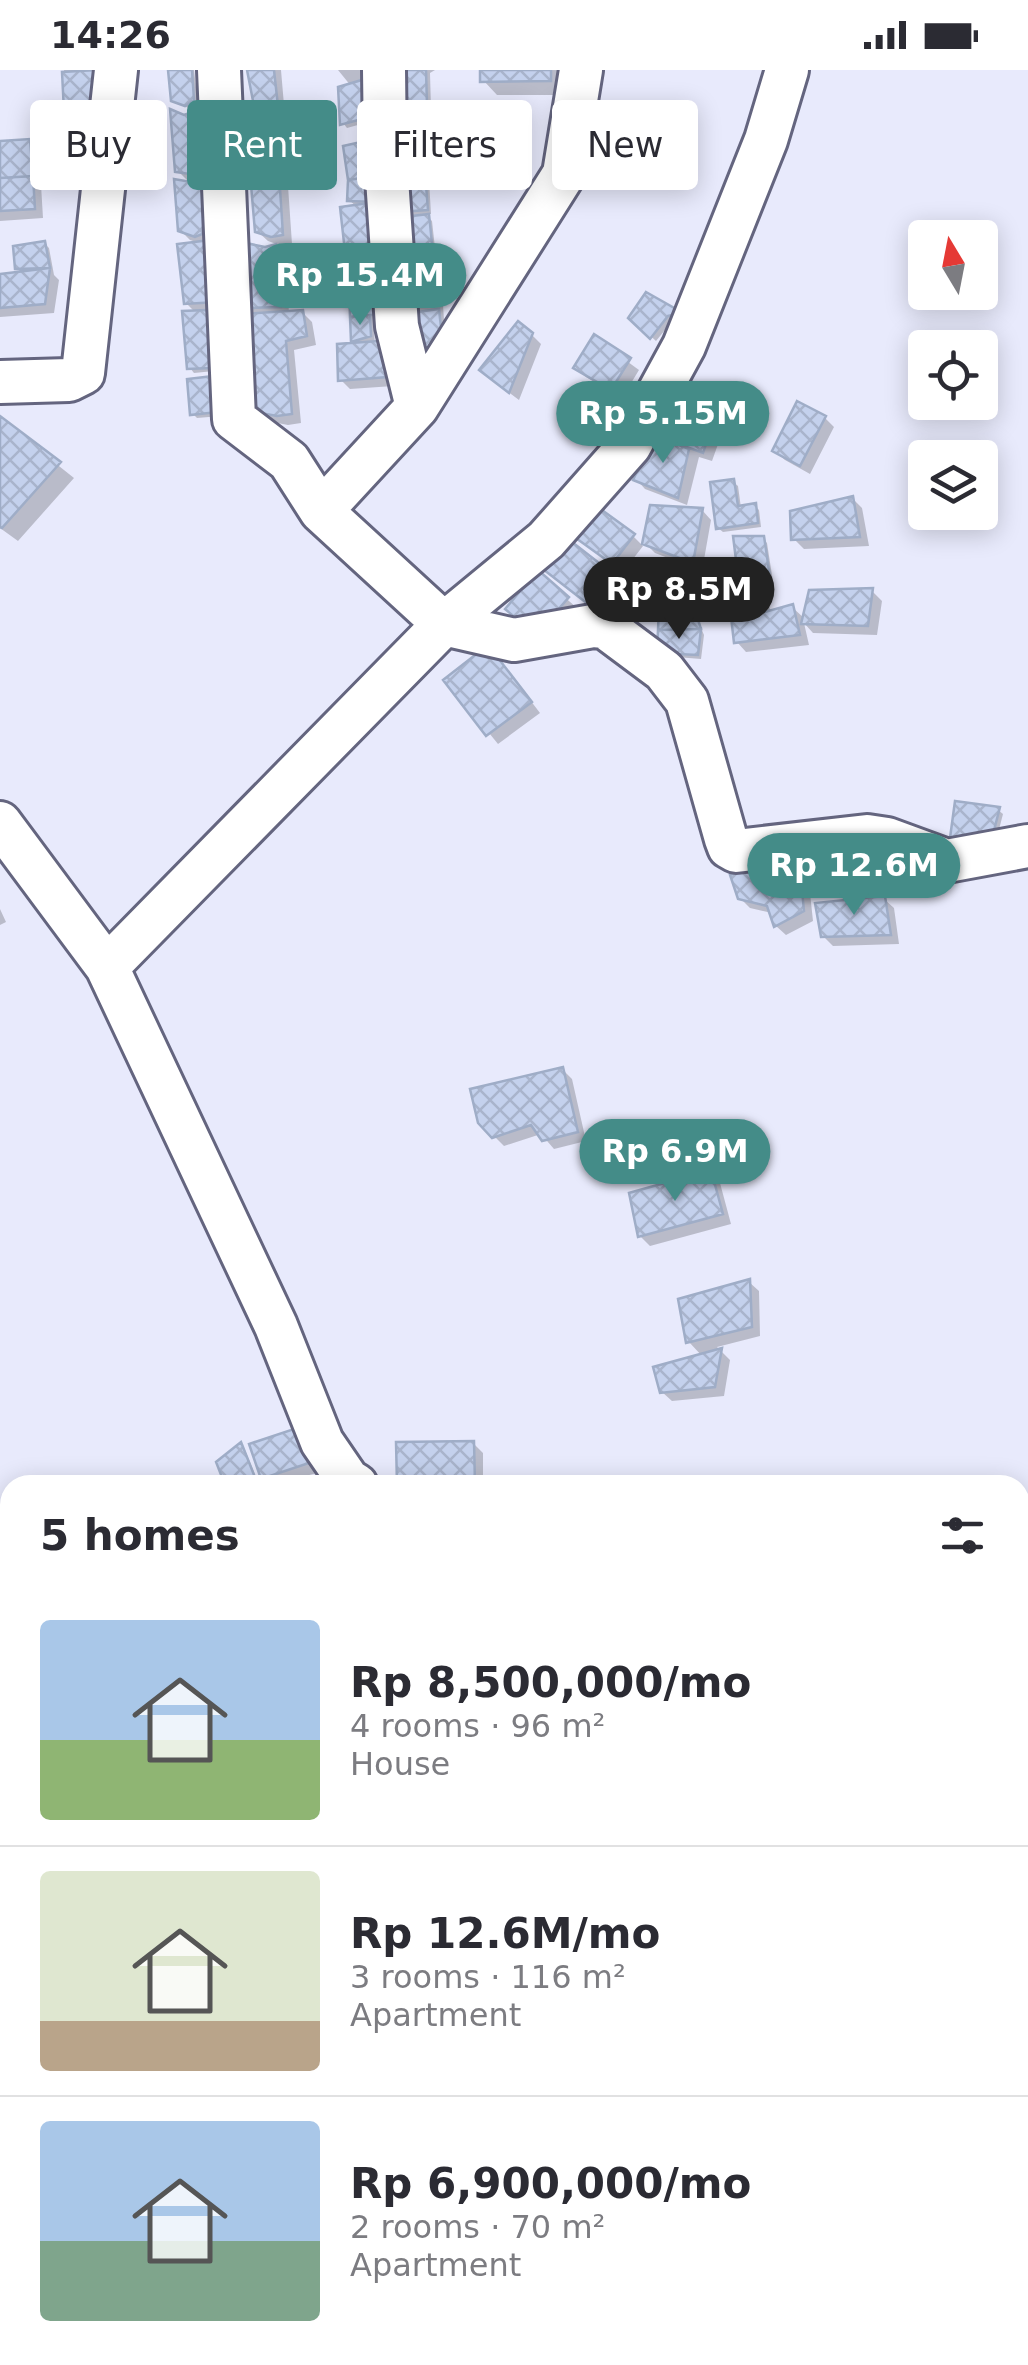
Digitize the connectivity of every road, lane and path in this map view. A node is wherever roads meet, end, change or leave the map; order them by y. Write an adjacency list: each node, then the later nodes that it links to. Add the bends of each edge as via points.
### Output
1 (116, 70): 6 (street, via 83,373 69,380)
2 (220, 70): 8 (street, via 234,420 289,461)
3 (384, 70): 7 (street, via 398,326)
4 (581, 70): 7 (street, via 564,174)
5 (787, 70): 9 (street, via 684,346 630,445 546,540)
6 (0, 382)
7 (417, 407): 8 (street)
8 (321, 511): 9 (street)
9 (444, 624): 11 (street, via 514,640 605,627 627,642 664,671 687,701 726,839 736,851 868,836 946,861); 12 (street)
10 (0, 823): 12 (street)
11 (1028, 846)
12 (107, 967): 13 (street, via 276,1326 322,1442)
13 (345, 1475)

